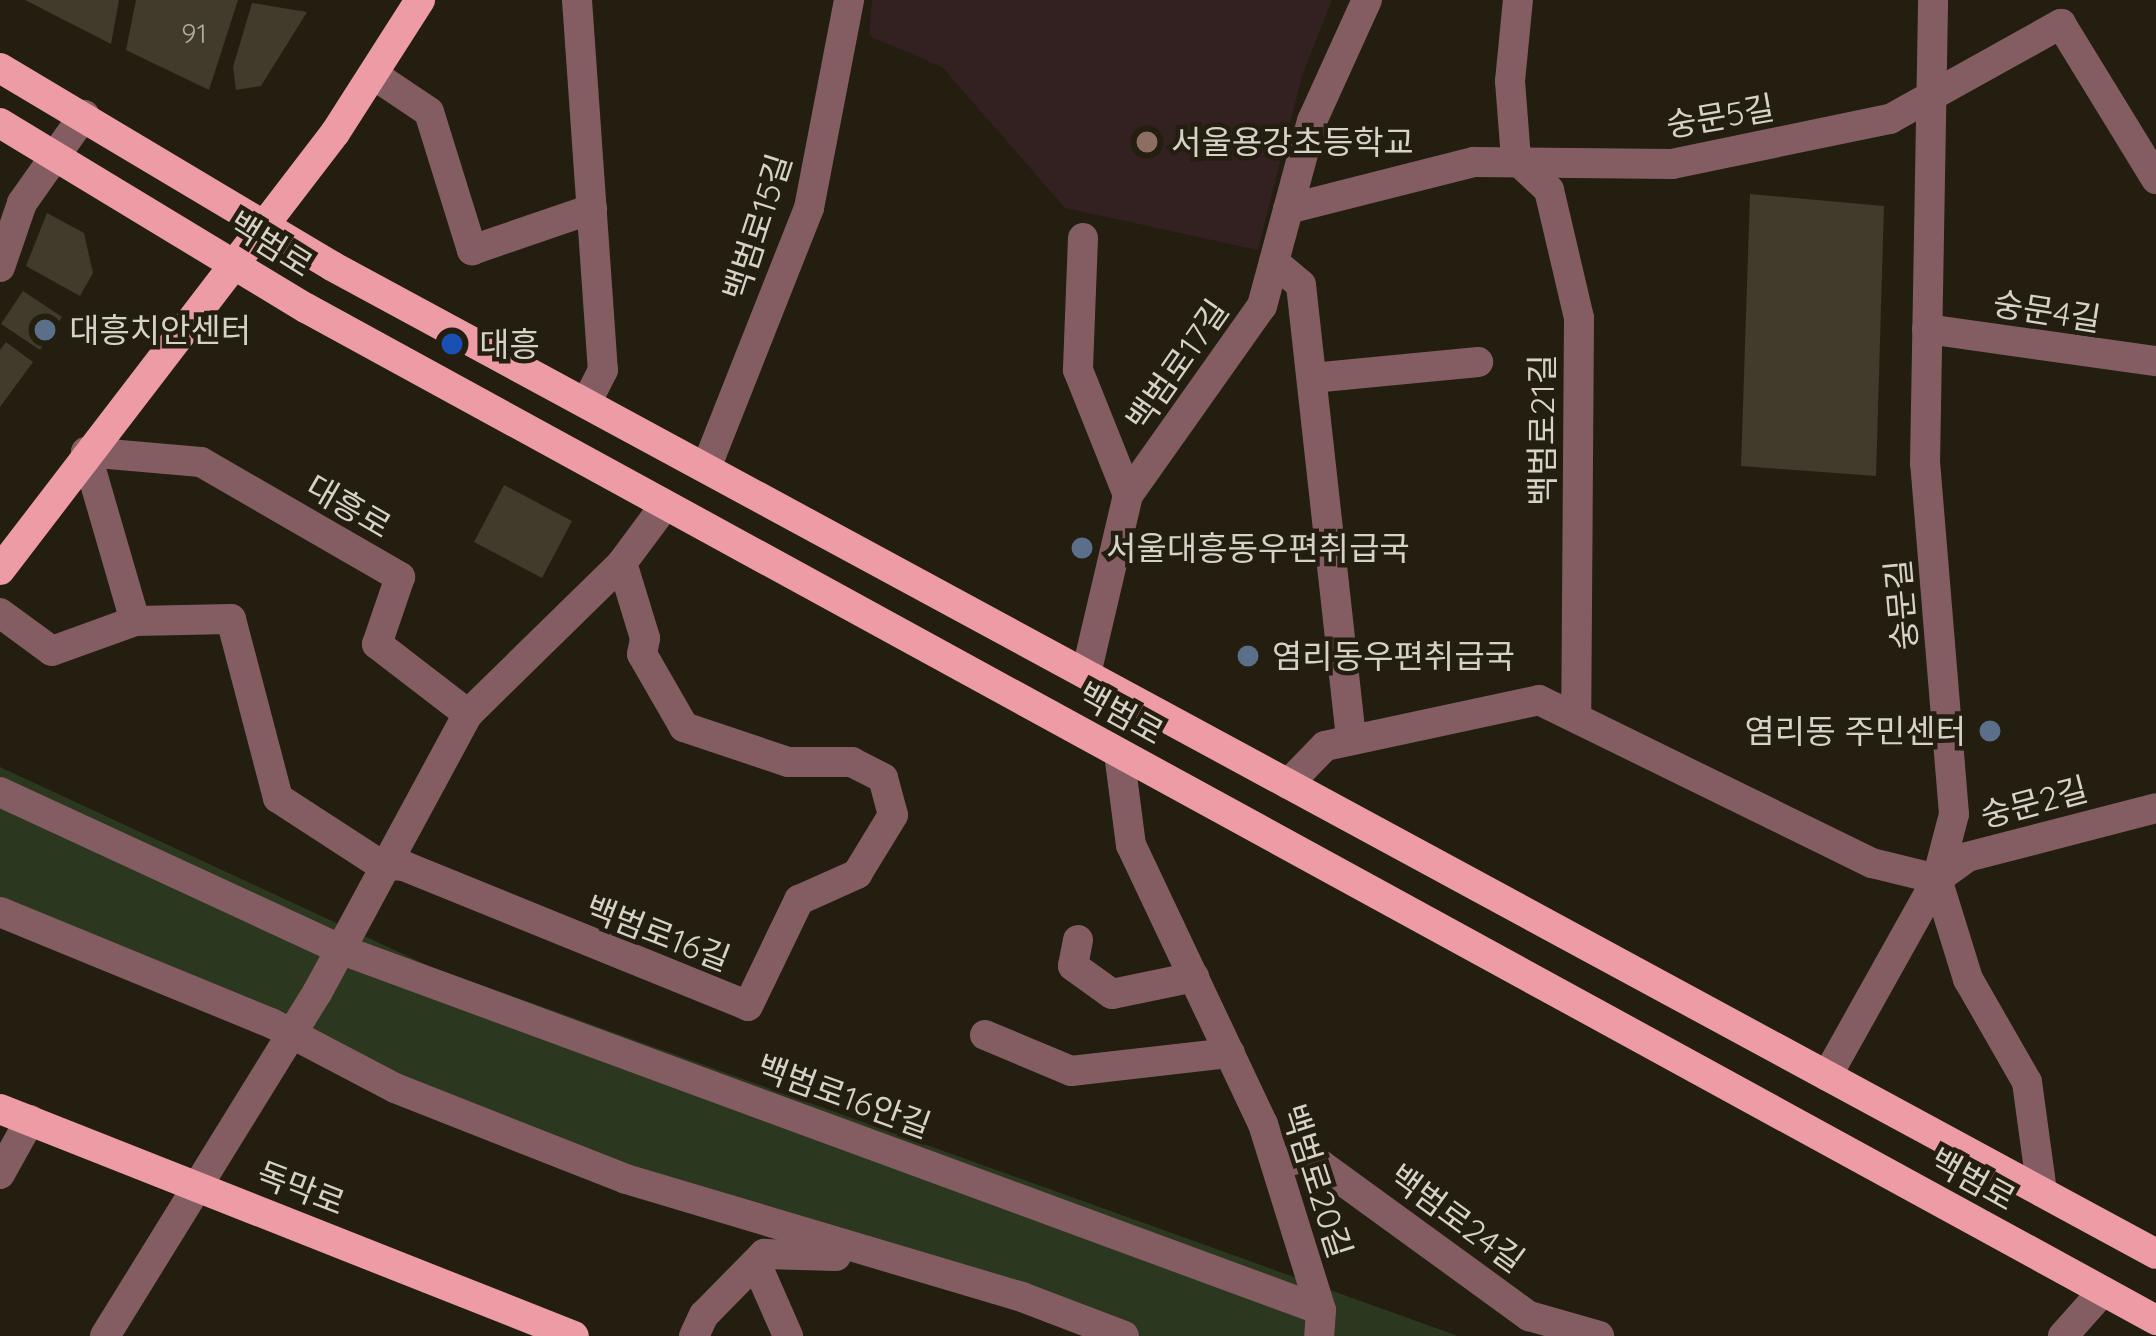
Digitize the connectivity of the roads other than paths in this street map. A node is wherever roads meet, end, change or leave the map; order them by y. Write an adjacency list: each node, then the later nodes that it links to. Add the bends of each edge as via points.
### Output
1 (420, 0): 8 (main road)
2 (578, 0): 15 (street)
3 (849, 0): 30 (street, 백범로15길, via 809,208)
4 (1367, 0): 16 (street, 백범로17길, via 1312,121)
5 (1517, 0): 13 (street, via 1510,81)
6 (1933, 0): 9 (street, 숭문길)
7 (0, 68): 10 (main road, 백범로)
8 (374, 75): 15 (street, via 429,112 472,250); 17 (main road)
9 (1931, 98): 13 (street, 숭문5길, via 1890,119 1672,164); 14 (street, via 2061,24); 23 (street, 숭문길)
10 (84, 116): 12 (street); 17 (main road, 백범로)
11 (0, 123): 12 (main road, 백범로)
12 (58, 155): 19 (main road, 백범로); 21 (street, via 22,203)
13 (1516, 159): 16 (street, 숭문5길, via 1474,162); 39 (street, 백범로21길, via 1549,190 1579,318)
14 (2156, 179)
15 (592, 209): 28 (street, via 603,370)
16 (1288, 209): 20 (street, 백범로17길)
17 (265, 225): 19 (main road); 22 (main road, 백범로)
18 (1083, 238): 31 (street, 백범로17길, via 1078,370)
19 (232, 262): 24 (main road, 백범로); 29 (main road)
20 (1274, 262): 27 (street, via 1301,285); 31 (street, 백범로17길, via 1262,307)
21 (0, 267)
22 (402, 304): 24 (main road); 28 (main road, 백범로)
23 (1928, 328): 25 (street, 숭문4길); 46 (street, 숭문길, via 1925,464 1954,814)
24 (376, 346): 32 (main road, 백범로)
25 (2156, 361)
26 (1478, 362): 27 (street)
27 (1312, 378): 40 (street)
28 (586, 403): 30 (main road, 백범로)
29 (86, 452): 34 (main road); 36 (street); 38 (street, 대흥로, via 201,461 400,577 377,644)
30 (706, 468): 37 (main road, 백범로)
31 (1128, 495): 37 (street, 백범로17길)
32 (665, 505): 33 (street); 41 (main road, 백범로)
33 (622, 563): 38 (street); 45 (street, 백범로16길, via 645,638 642,654 683,728 788,762 852,762 883,778 893,815 856,874 800,901 748,1006 404,866)
34 (0, 570)
35 (0, 613): 36 (street, via 52,651)
36 (135, 621): 45 (street, via 231,619 278,798)
37 (1086, 674): 42 (main road, 백범로)
38 (468, 714): 45 (street)
39 (1576, 718): 40 (street, via 1539,700); 46 (street, via 1872,863)
40 (1351, 738): 42 (street, via 1308,756)
41 (1119, 753): 50 (street, 백범로20길, via 1131,845); 64 (main road, 백범로)
42 (1288, 784): 54 (main road, 백범로)
43 (0, 792): 49 (street)
44 (2156, 808): 46 (street, 숭문2길, via 1967,857)
45 (381, 865): 49 (street)
46 (1937, 880): 54 (street, 숭문길); 60 (street, 백범로, via 1968,979 2027,1082)
47 (0, 912): 51 (street)
48 (1078, 940): 50 (street, via 1072,966 1112,994)
49 (342, 950): 51 (street); 66 (street, 백범로16안길)
50 (1194, 977): 53 (street, 백범로20길)
51 (291, 1034): 59 (street); 62 (street, via 394,1088 626,1179)
52 (985, 1035): 53 (street, via 1071,1071)
53 (1230, 1053): 57 (street, 백범로20길)
54 (1827, 1076): 60 (main road, 백범로)
55 (0, 1108): 56 (main road, 독막로)
56 (30, 1120): 58 (street); 59 (main road, 독막로)
57 (1276, 1163): 66 (street, 백범로20길); 72 (street, 백범로24길, via 1310,1157 1529,1316)
58 (0, 1174)
59 (200, 1187): 67 (street); 68 (main road, 독막로)
60 (2042, 1192): 61 (main road, 백범로)
61 (2156, 1254)
62 (868, 1256): 63 (street, via 764,1254); 71 (street)
63 (755, 1263): 69 (street); 70 (street)
64 (2103, 1291): 65 (main road, 백범로); 73 (street)
65 (2156, 1320)
66 (1320, 1323)
67 (105, 1336)
68 (574, 1336)
69 (694, 1336)
70 (788, 1336)
71 (1124, 1336)
72 (1599, 1336)
73 (2063, 1336)

